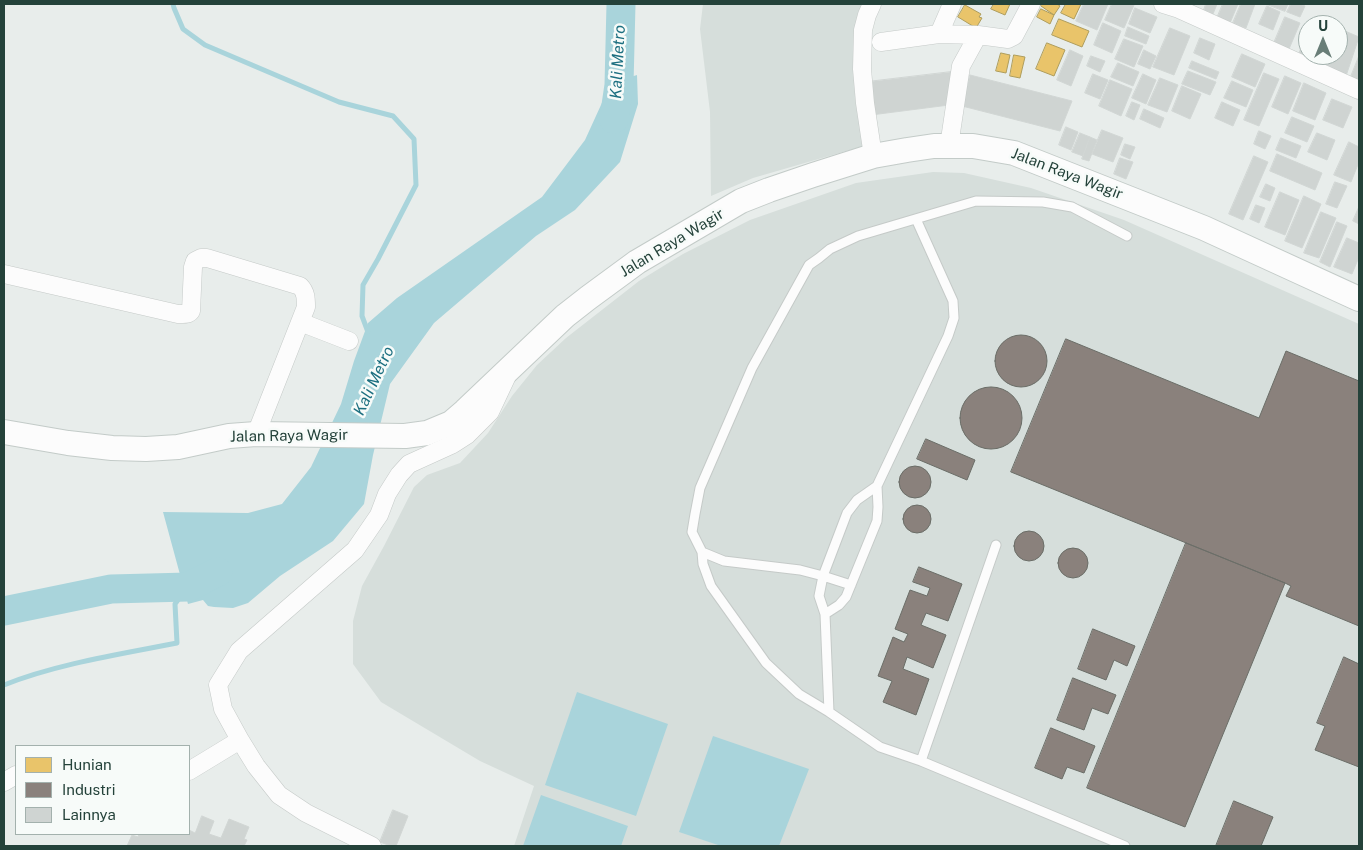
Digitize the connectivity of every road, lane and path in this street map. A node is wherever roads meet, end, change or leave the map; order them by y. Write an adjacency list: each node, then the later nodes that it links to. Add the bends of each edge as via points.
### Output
1 (872, 4): 11 (street, via 863,30 862,70)
2 (952, 4): 5 (street)
3 (1031, 4): 6 (street, via 1014,36 1008,39)
4 (1174, 6): 9 (street)
5 (947, 34): 6 (street); 7 (street); 8 (street)
6 (978, 35): 8 (street)
7 (881, 42)
8 (961, 66): 10 (street)
9 (1359, 90)
10 (949, 146): 11 (main road, Jalan Raya Wagir); 15 (main road, Jalan Raya Wagir, via 973,146 1014,153 1204,228)
11 (873, 156): 18 (main road, Jalan Raya Wagir, via 741,201 688,231 637,262 565,316)
12 (916, 219): 13 (lane, via 976,201 1043,202 1072,207); 21 (lane, via 953,300 954,318); 23 (lane, via 830,249 809,265 752,368 700,488 692,532)
13 (1127, 236)
14 (4, 274): 16 (street, via 186,314 192,311 193,267 196,261 207,258 300,286 306,298)
15 (1359, 299)
16 (300, 322): 17 (street); 20 (street)
17 (349, 341)
18 (511, 368): 20 (main road, Jalan Raya Wagir, via 451,422 427,433 405,436); 28 (street, via 488,414 453,444 409,464 399,474 379,515 355,550 239,651 218,685 223,709)
19 (4, 432): 20 (main road, Jalan Raya Wagir, via 68,443 146,449)
20 (256, 434)
21 (877, 486): 24 (lane, via 857,500 847,513); 25 (lane, via 876,521)
22 (996, 545): 29 (lane)
23 (702, 552): 24 (lane, via 724,560); 27 (lane, via 711,586 766,664 799,694)
24 (823, 576): 25 (lane); 26 (lane, via 819,596)
25 (851, 585): 26 (lane, via 839,605)
26 (825, 614): 27 (lane)
27 (829, 712): 29 (lane, via 880,747)
28 (240, 740): 30 (street); 33 (street, via 279,795)
29 (921, 761): 34 (lane)
30 (190, 770)
31 (15, 776): 32 (street)
32 (4, 782)
33 (372, 846)
34 (1125, 846)

